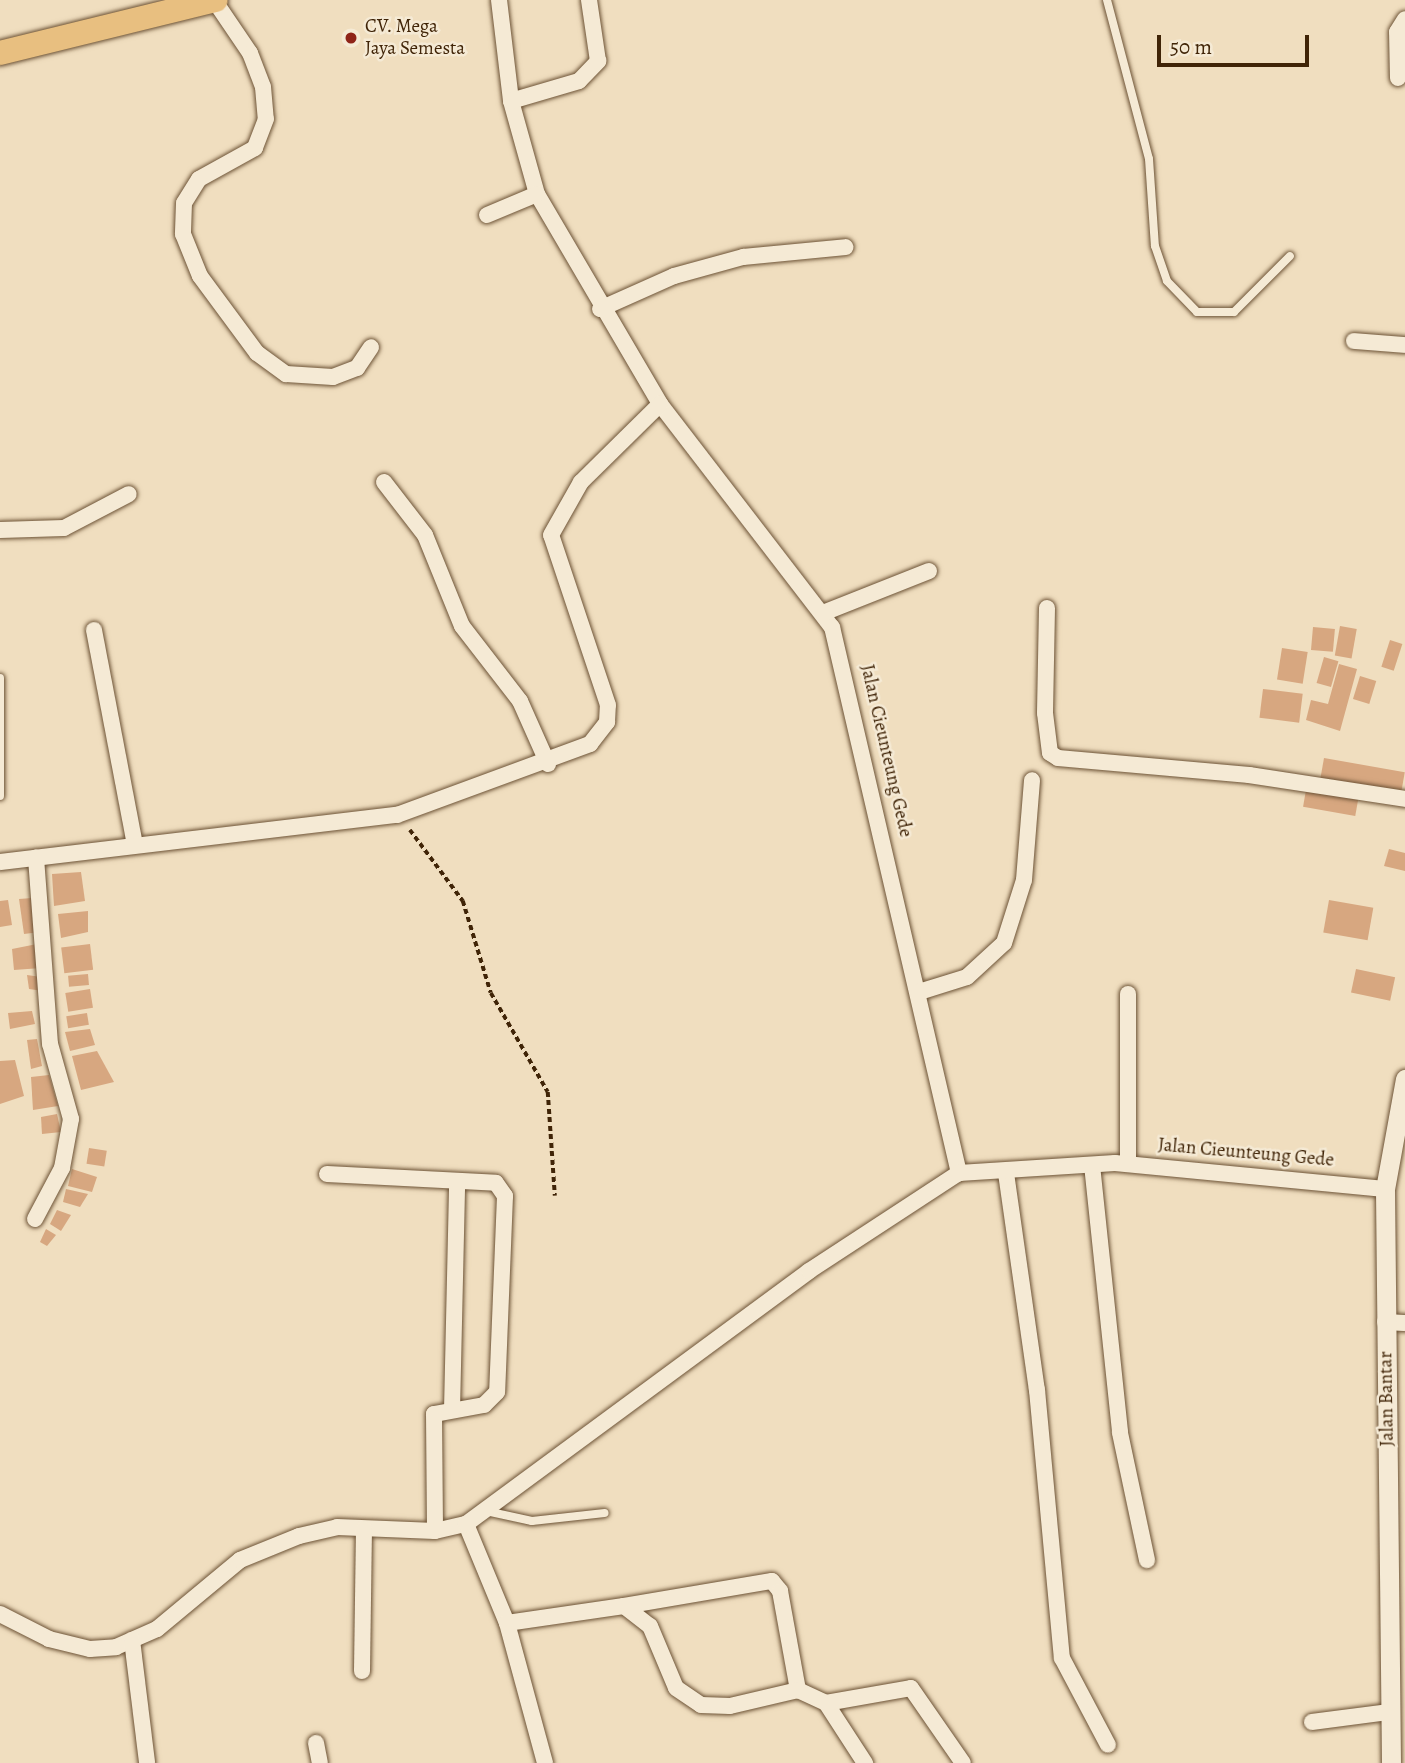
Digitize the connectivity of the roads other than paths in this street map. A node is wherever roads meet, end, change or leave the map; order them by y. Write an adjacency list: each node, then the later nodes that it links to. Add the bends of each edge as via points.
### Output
1 (215, 0): 6 (main road); 16 (street, via 250,53 263,87 266,119 255,148 199,179 184,203 183,234 200,276 257,353 286,374 333,377 357,368)
2 (499, 0): 8 (street, Jalan Cieunteung Gede)
3 (589, 0): 8 (street, via 598,61 579,81)
4 (1107, 0): 12 (lane, via 1149,159 1154,246 1167,281 1197,312 1234,312)
5 (1405, 19): 7 (street, via 1397,32)
6 (0, 53)
7 (1398, 78)
8 (511, 101): 9 (street, Jalan Cieunteung Gede)
9 (537, 194): 10 (street); 13 (street, Jalan Cieunteung Gede)
10 (487, 215)
11 (846, 247): 13 (street, via 743,257 674,276)
12 (1290, 256)
13 (600, 309): 17 (street, Jalan Cieunteung Gede)
14 (1354, 341): 15 (street)
15 (1405, 345)
16 (371, 347)
17 (660, 404): 23 (street, Jalan Cieunteung Gede); 26 (street, via 598,462 558,520 551,547 608,705 607,722 590,744)
18 (384, 482): 26 (street, via 425,535 462,626 520,701)
19 (129, 494): 20 (street, via 64,528)
20 (0, 530)
21 (929, 571): 23 (street)
22 (1047, 608): 29 (street, via 1045,713 1050,753 1058,758 1249,775)
23 (823, 613): 33 (street, Jalan Cieunteung Gede, via 845,666)
24 (94, 630): 30 (street)
25 (0, 678): 28 (lane)
26 (548, 764): 30 (street, via 397,815)
27 (1032, 780): 33 (street, via 1024,880 1004,943 967,977)
28 (0, 796)
29 (1405, 799)
30 (135, 845): 31 (street)
31 (36, 858): 32 (street); 43 (street, via 50,1044 71,1119 62,1168)
32 (0, 862)
33 (919, 992): 38 (street, Jalan Cieunteung Gede)
34 (1128, 994): 36 (street)
35 (1405, 1079): 42 (street, Jalan Bantar)
36 (1128, 1164): 37 (street, Jalan Cieunteung Gede); 42 (street, Jalan Cieunteung Gede)
37 (1092, 1165): 39 (street, Jalan Cieunteung Gede); 52 (street, via 1120,1433)
38 (959, 1173): 39 (street, Jalan Cieunteung Gede); 47 (street, via 808,1271)
39 (1006, 1173): 64 (street, via 1037,1390 1062,1658)
40 (327, 1174): 41 (street)
41 (457, 1182): 46 (street); 46 (street, via 496,1183 505,1196 497,1392 484,1405)
42 (1385, 1189): 44 (street, Jalan Bantar)
43 (35, 1219)
44 (1385, 1322): 45 (street); 56 (street, Jalan Bantar)
45 (1405, 1322)
46 (452, 1410): 51 (street, via 434,1414)
47 (480, 1510): 48 (lane, via 533,1521); 49 (street)
48 (605, 1513)
49 (466, 1524): 51 (street); 55 (street)
50 (364, 1529): 51 (street); 57 (street, via 299,1536 240,1560 157,1629); 58 (street)
51 (435, 1531)
52 (1147, 1560)
53 (624, 1606): 55 (street); 59 (street, via 650,1626 676,1688 701,1705 730,1706); 59 (street, via 772,1581 780,1591)
54 (0, 1614): 57 (street, via 49,1639 90,1649)
55 (507, 1623): 67 (street)
56 (1398, 1630): 61 (street, Jalan Bantar)
57 (132, 1640): 65 (street)
58 (362, 1671)
59 (798, 1690): 60 (street)
60 (826, 1703): 68 (street); 69 (street, via 911,1688)
61 (1389, 1712): 62 (street); 70 (street, Jalan Bantar)
62 (1312, 1721)
63 (316, 1744): 66 (street)
64 (1108, 1745)
65 (147, 1763)
66 (320, 1763)
67 (545, 1763)
68 (865, 1763)
69 (962, 1763)
70 (1391, 1763)

